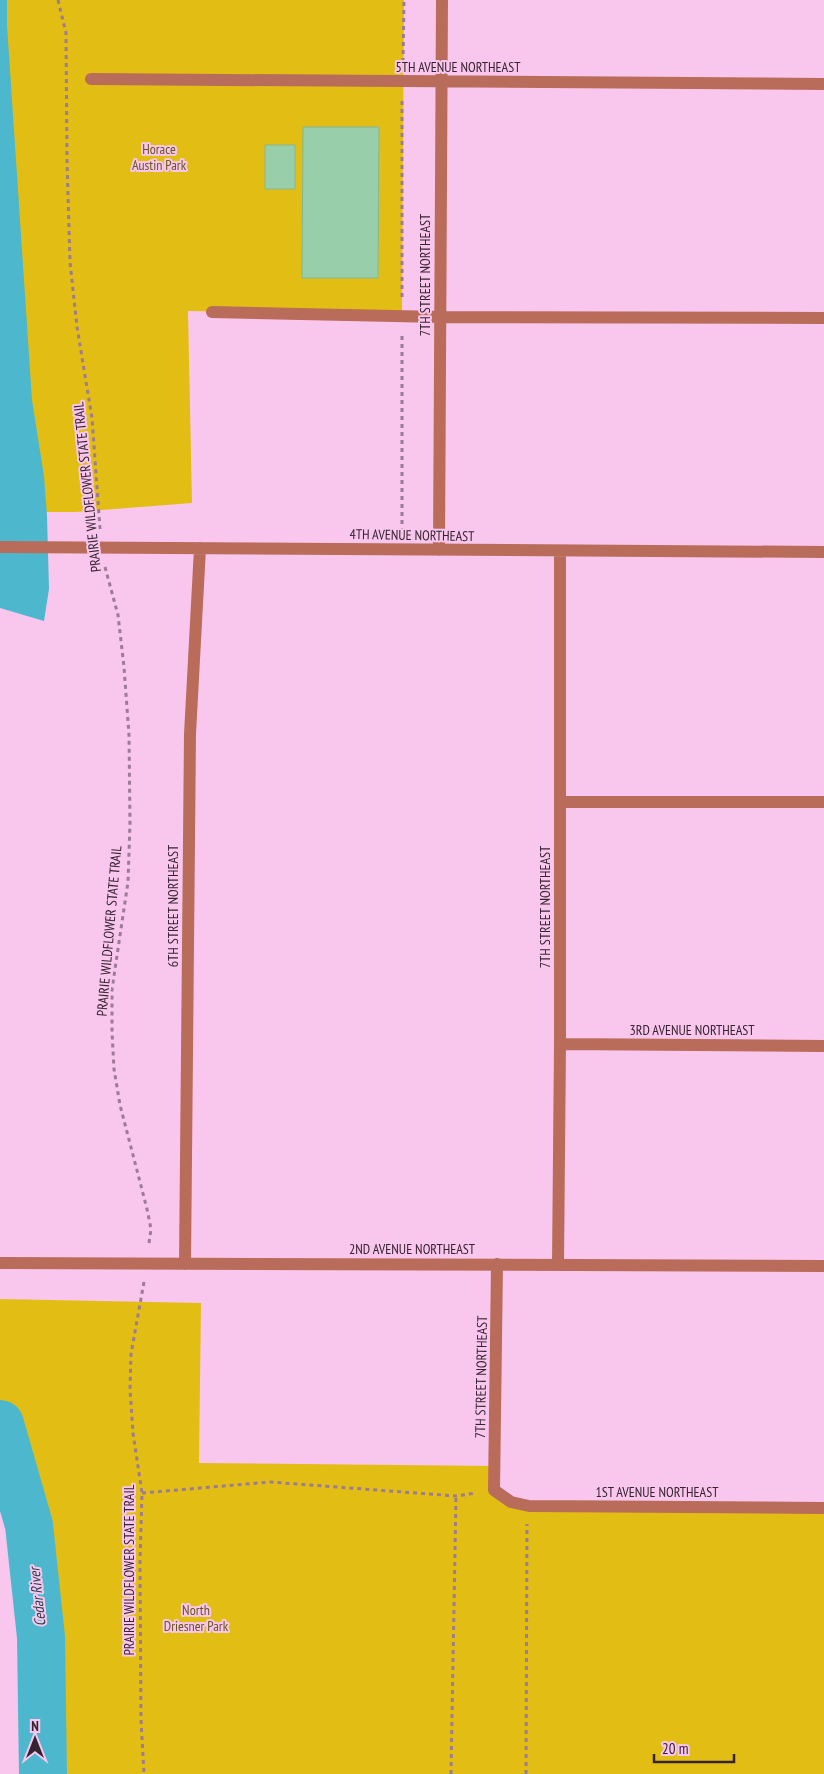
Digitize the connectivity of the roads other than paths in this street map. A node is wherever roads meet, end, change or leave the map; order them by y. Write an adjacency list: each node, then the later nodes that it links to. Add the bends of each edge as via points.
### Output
1 (442, 0): 3 (street, 7TH STREET NORTHEAST)
2 (91, 79): 3 (street, 5TH AVENUE NORTHEAST)
3 (441, 82): 4 (street, 5TH AVENUE NORTHEAST); 6 (street, 7TH STREET NORTHEAST)
4 (824, 84)
5 (212, 312): 6 (street)
6 (440, 317): 7 (street); 10 (street, 7TH STREET NORTHEAST)
7 (824, 318)
8 (0, 548): 9 (street, 4TH AVENUE NORTHEAST)
9 (200, 548): 10 (street, 4TH AVENUE NORTHEAST); 18 (street, 6TH STREET NORTHEAST, via 190,734)
10 (438, 550): 11 (street, 4TH AVENUE NORTHEAST)
11 (560, 551): 12 (street, 4TH AVENUE NORTHEAST); 13 (street, 7TH STREET NORTHEAST)
12 (824, 552)
13 (560, 802): 14 (street); 15 (street, 7TH STREET NORTHEAST)
14 (824, 802)
15 (560, 1044): 16 (street, 3RD AVENUE NORTHEAST); 20 (street, 7TH STREET NORTHEAST)
16 (824, 1046)
17 (0, 1262): 18 (street, 2ND AVENUE NORTHEAST)
18 (186, 1264): 19 (street, 2ND AVENUE NORTHEAST)
19 (498, 1264): 20 (street, 2ND AVENUE NORTHEAST); 22 (street, 7TH STREET NORTHEAST)
20 (558, 1264): 21 (street, 2ND AVENUE NORTHEAST)
21 (824, 1266)
22 (494, 1490): 23 (street, 1ST AVENUE NORTHEAST, via 511,1502 529,1506)
23 (824, 1508)

